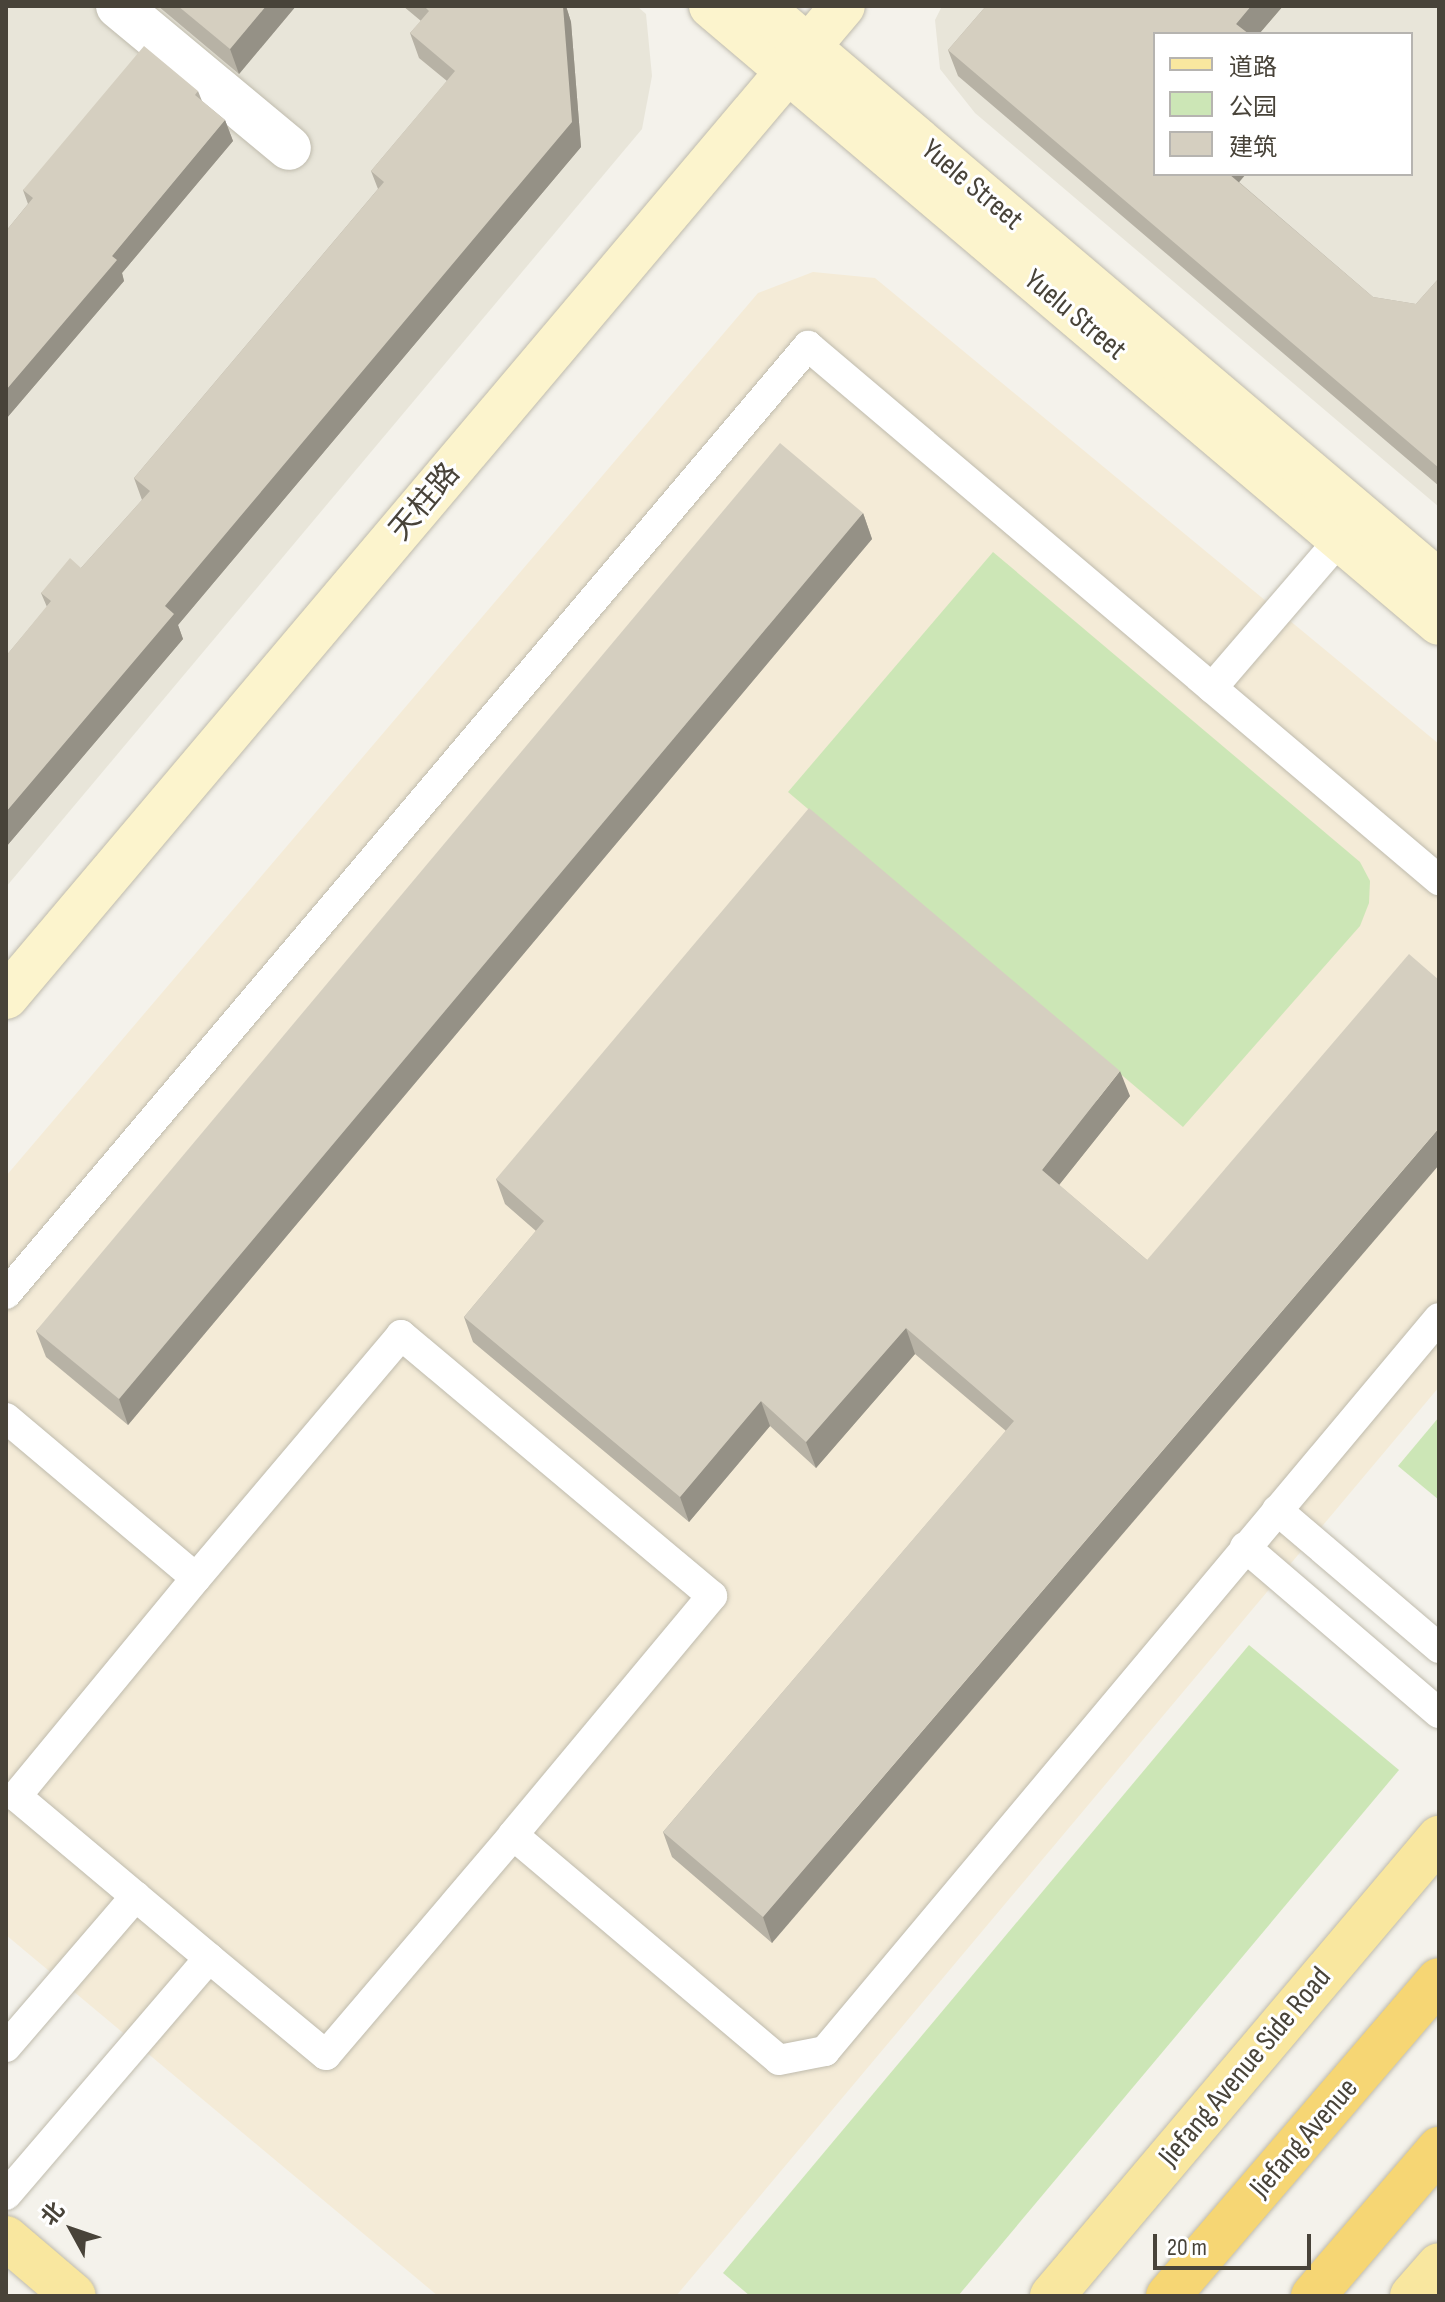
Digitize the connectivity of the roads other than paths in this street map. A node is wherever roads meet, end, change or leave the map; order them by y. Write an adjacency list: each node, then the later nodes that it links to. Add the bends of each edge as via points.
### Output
1 (118, 6): 6 (street)
2 (711, 6): 5 (street, Yuelu Street)
3 (760, 6): 5 (street, Yuele Street)
4 (843, 6): 5 (street, 天柱路)
5 (798, 59): 7 (street, Yuelu Street); 8 (street, Yuele Street); 12 (street, 天柱路)
6 (289, 148)
7 (1340, 539): 9 (street, Yuelu Street); 10 (lane)
8 (1439, 582)
9 (1439, 623)
10 (1212, 688): 11 (lane); 13 (lane, via 808,346)
11 (1439, 880)
12 (6, 997)
13 (6, 1294)
14 (1439, 1318): 16 (lane)
15 (6, 1418): 18 (lane)
16 (1277, 1510): 17 (lane); 19 (lane)
17 (1245, 1547): 20 (lane); 21 (lane, via 825,2051 779,2060)
18 (196, 1578): 21 (lane, via 401,1335 712,1596); 23 (lane, via 16,1796)
19 (1439, 1648)
20 (1439, 1713)
21 (513, 1835): 24 (lane, via 326,2055)
22 (1439, 1838): 32 (main road, Jiefang Avenue Side Road)
23 (136, 1896): 24 (lane); 26 (lane)
24 (209, 1958): 28 (lane)
25 (1439, 1980): 33 (highway, Jiefang Avenue)
26 (6, 2047)
27 (1439, 2149): 34 (highway)
28 (6, 2195)
29 (6, 2238): 31 (main road)
30 (1439, 2265): 35 (main road)
31 (74, 2296)
32 (1052, 2296)
33 (1168, 2296)
34 (1313, 2296)
35 (1412, 2296)

